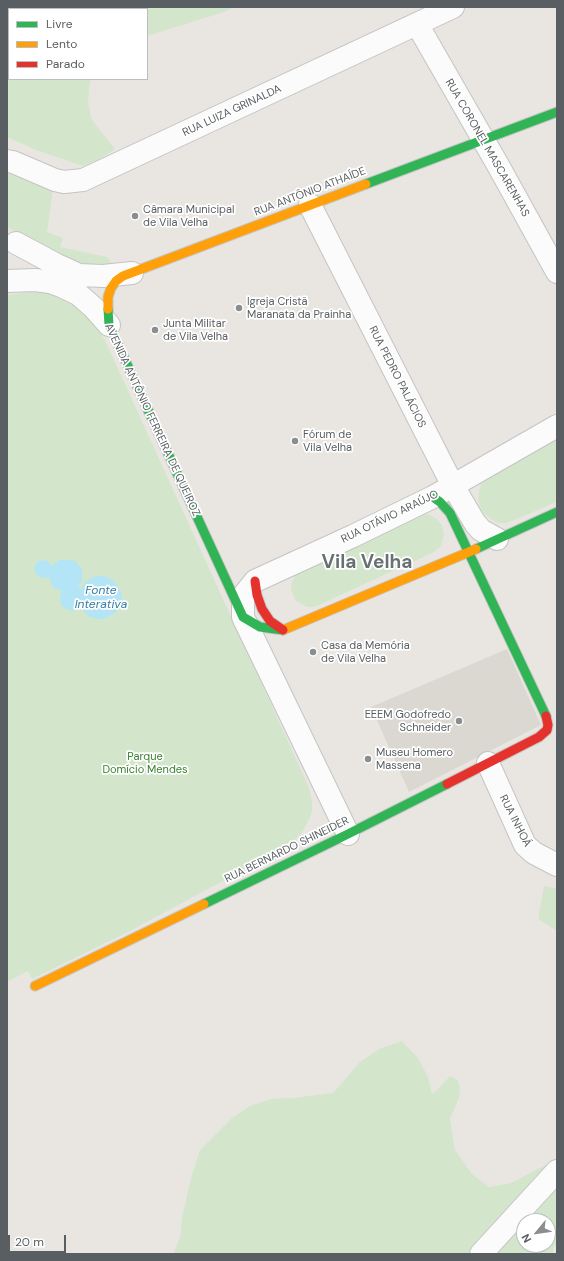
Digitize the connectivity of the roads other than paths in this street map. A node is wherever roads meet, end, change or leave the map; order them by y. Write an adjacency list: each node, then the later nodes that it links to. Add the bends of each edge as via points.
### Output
1 (453, 7): 2 (street, RUA LUIZA GRINALDA)
2 (417, 24): 4 (street, RUA CORONEL MASCARENHAS); 5 (street, RUA LUIZA GRINALDA, via 82,180 55,180)
3 (557, 112): 4 (main road, RUA ANTÔNIO ATHAÍDE)
4 (483, 140): 6 (main road, RUA ANTÔNIO ATHAÍDE); 8 (street, RUA CORONEL MASCARENHAS)
5 (7, 161)
6 (310, 205): 9 (main road, RUA ANTÔNIO ATHAÍDE); 13 (street, RUA PEDRO PALÁCIOS)
7 (9, 240): 9 (street, via 79,275); 10 (street, via 23,249 26,258 19,276)
8 (557, 272)
9 (132, 273): 11 (main road, RUA ANTÔNIO ATHAÍDE, via 123,276 111,288 108,297)
10 (9, 280): 11 (street, AVENIDA ANTÔNIO FERREIRA DE QUEIROZ, via 50,282 73,291 94,308)
11 (109, 325): 19 (main road, AVENIDA ANTÔNIO FERREIRA DE QUEIROZ)
12 (557, 426): 13 (street, RUA OTÁVIO ARAÚJO)
13 (453, 486): 14 (street, RUA OTÁVIO ARAÚJO); 16 (street, RUA PEDRO PALÁCIOS, via 475,523 481,530)
14 (433, 497): 17 (main road, via 450,512); 18 (street, RUA OTÁVIO ARAÚJO)
15 (557, 512): 16 (main road)
16 (497, 539): 17 (main road)
17 (470, 552): 20 (main road); 22 (main road, RUA BERNARDO SHINEIDER, via 548,725 547,730 539,737)
18 (255, 581): 19 (street, RUA OTÁVIO ARAÚJO, via 243,596); 20 (main road, via 262,609 270,621)
19 (243, 618): 20 (main road, via 260,627); 21 (street, AVENIDA ANTÔNIO FERREIRA DE QUEIROZ)
20 (283, 630): 21 (street, via 271,647)
21 (267, 667): 23 (street, AVENIDA ANTÔNIO FERREIRA DE QUEIROZ)
22 (488, 763): 23 (main road, RUA BERNARDO SHINEIDER); 24 (street, RUA INHOÁ, via 525,845 534,853)
23 (348, 834): 25 (main road, RUA BERNARDO SHINEIDER)
24 (557, 865)
25 (35, 986)
26 (557, 1171): 27 (street)
27 (480, 1254)

